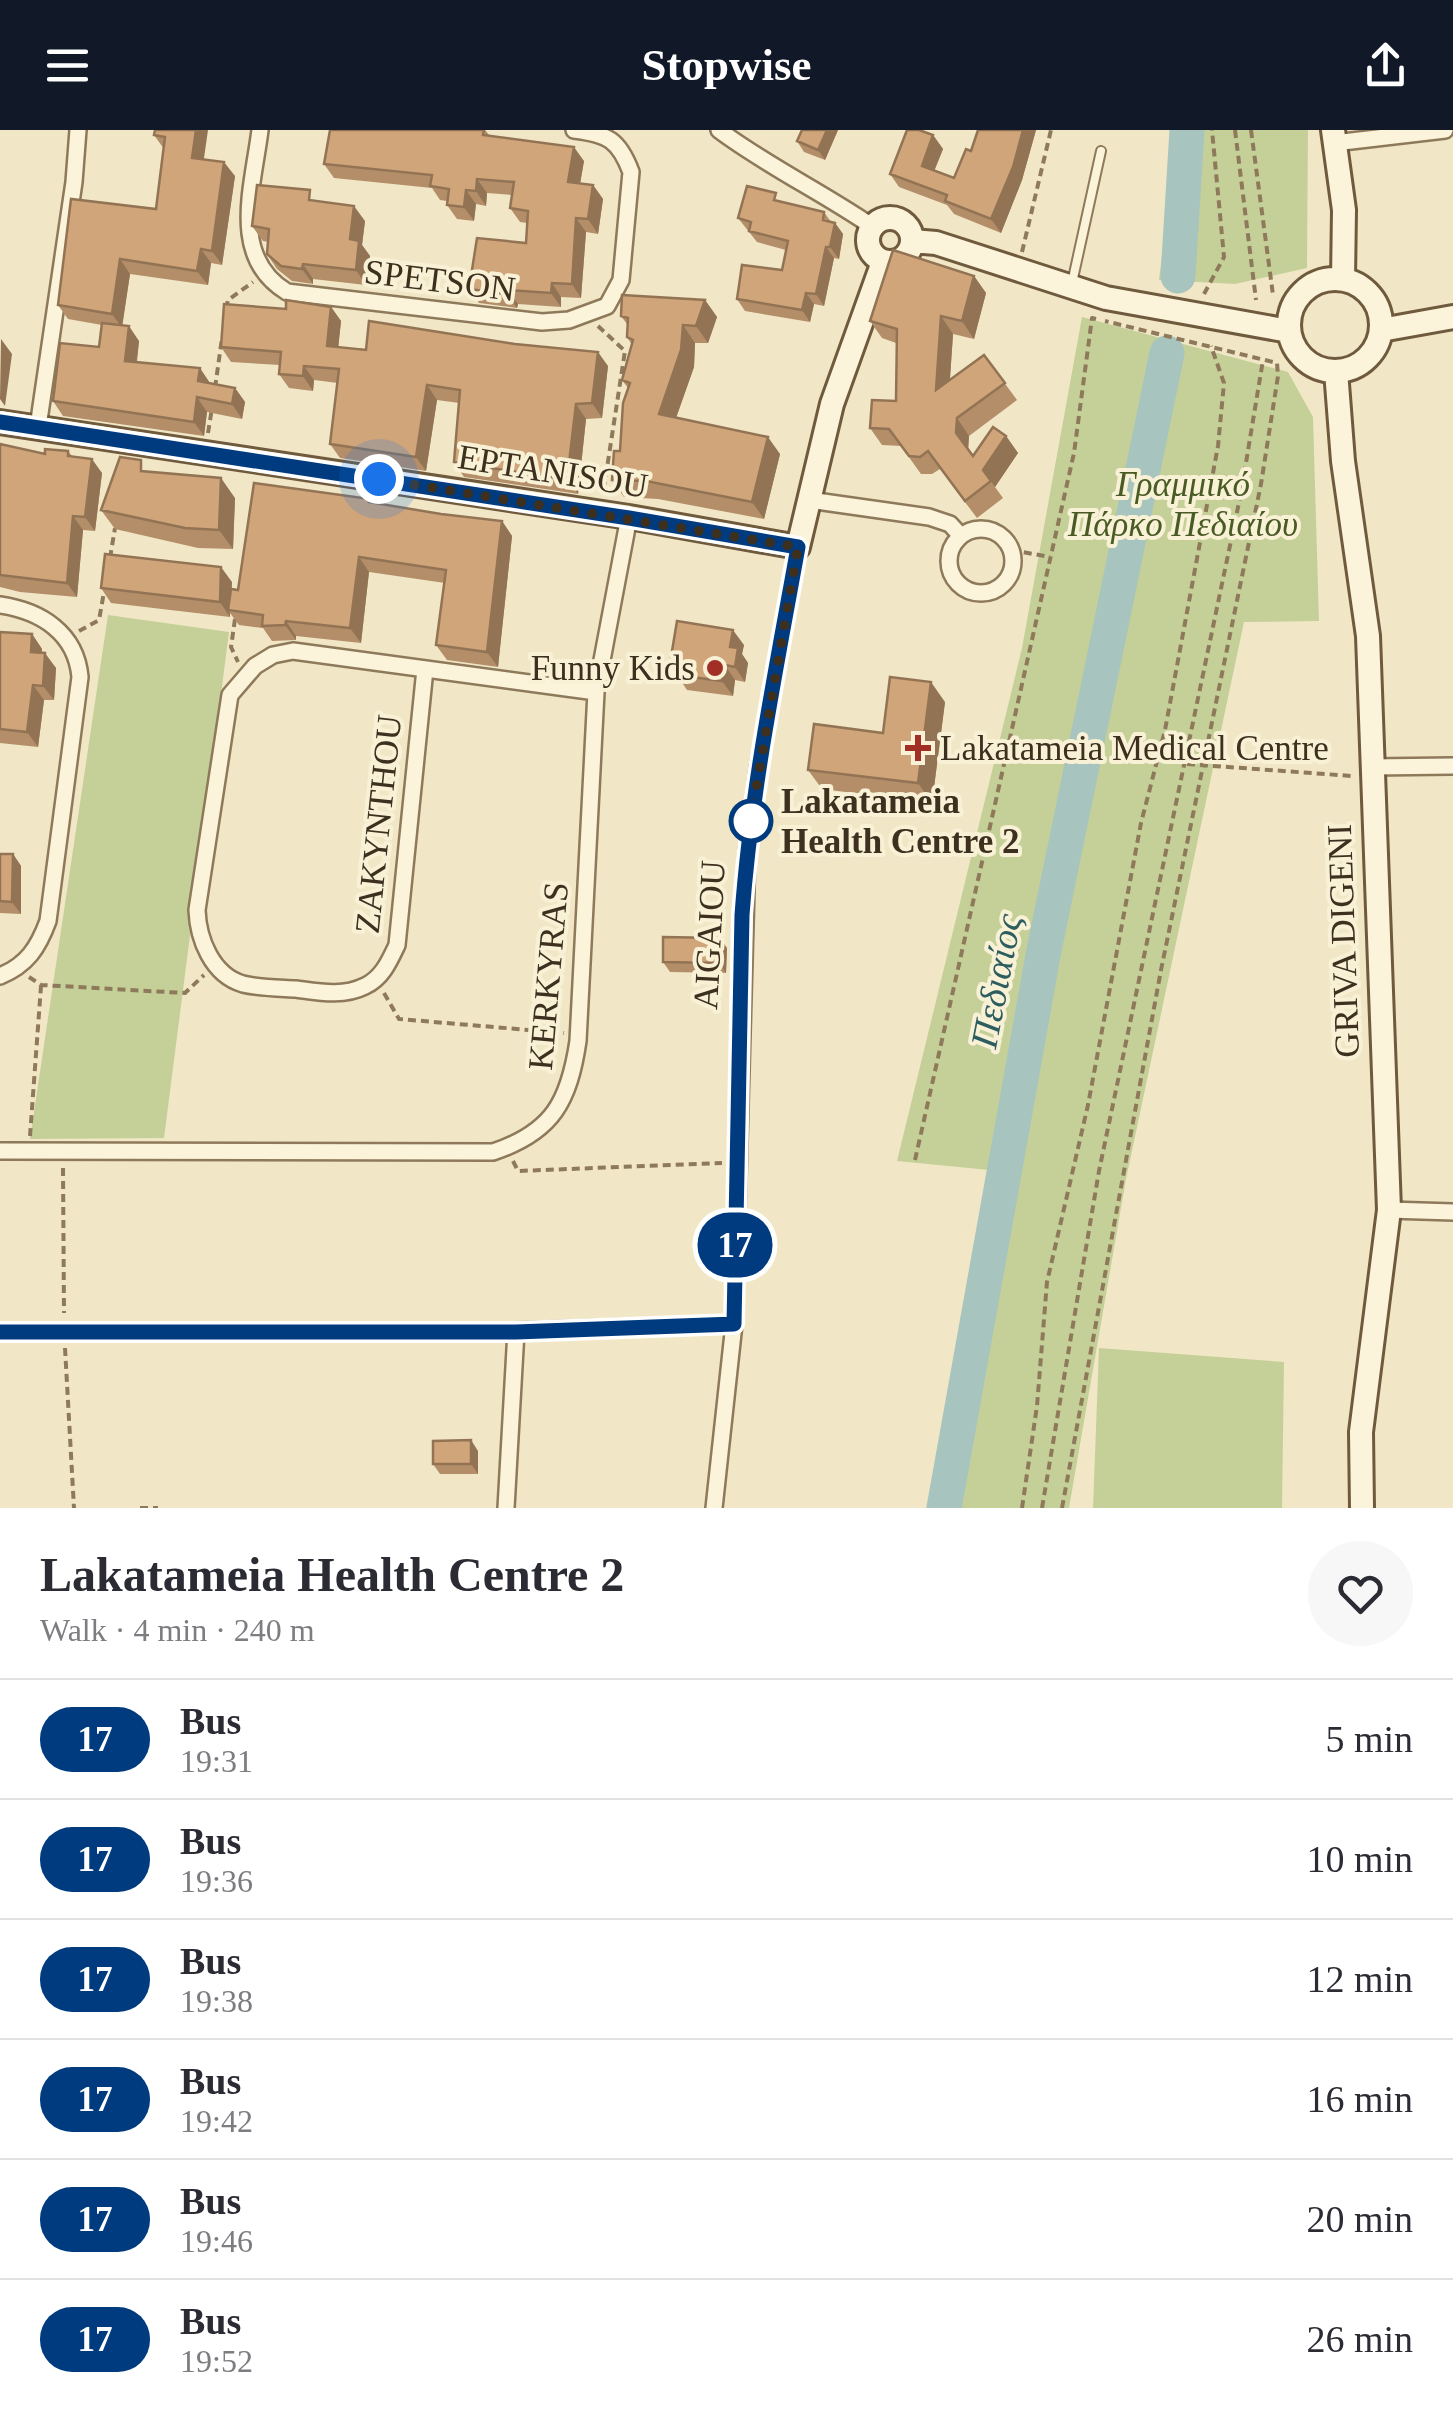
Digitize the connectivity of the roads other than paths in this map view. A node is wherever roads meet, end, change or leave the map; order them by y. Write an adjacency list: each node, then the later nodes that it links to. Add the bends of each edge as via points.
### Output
1 (78, 130): 18 (street)
2 (260, 130): 3 (street, SPETSON, via 249,230 251,250 271,282 288,292 542,322 607,306 621,280 631,172 626,156 597,132)
3 (574, 130)
4 (719, 130): 8 (street)
5 (1445, 130): 6 (street)
6 (1334, 137): 11 (street, via 1344,210)
7 (1101, 150): 12 (lane)
8 (872, 227): 9 (street, via 900,220); 10 (street, via 869,247)
9 (912, 241): 10 (street, via 904,257); 12 (street)
10 (884, 262): 19 (street, AIGAIOU, via 832,404)
11 (1343, 279): 14 (street, via 1376,302); 15 (street, via 1305,289 1293,305)
12 (1071, 288): 15 (street)
13 (1453, 317): 14 (street)
14 (1381, 330): 16 (street, via 1368,356)
15 (1289, 332): 16 (street, via 1304,359)
16 (1336, 371): 27 (street, GRIVA DIGENI, via 1368,636)
17 (0, 422): 18 (street, EPTANISOU)
18 (38, 427): 20 (street, EPTANISOU)
19 (810, 500): 21 (street, via 930,516); 22 (street, AIGAIOU)
20 (629, 518): 22 (street, EPTANISOU); 25 (street, KERKYRAS)
21 (961, 536): 21 (street, via 990,530 1011,550 1012,570 998,587 967,590 951,574 950,552)
22 (798, 547): 32 (street, AIGAIOU, via 747,852)
23 (0, 605): 28 (street, via 35,614 66,638 80,678 48,921 40,943)
24 (425, 669): 24 (street, ZAKYNTHOU, via 293,651 272,656 230,695 197,910 198,932 226,975 241,984 336,994 368,985 386,969 397,946); 25 (street, ZAKYNTHOU)
25 (596, 692): 29 (street, KERKYRAS, via 578,1034 571,1079 546,1124 493,1152)
26 (1453, 766): 27 (street)
27 (1372, 772): 30 (street, GRIVA DIGENI)
28 (0, 976)
29 (0, 1151)
30 (1389, 1210): 31 (street); 37 (street, GRIVA DIGENI, via 1361,1432)
31 (1453, 1212)
32 (734, 1324): 34 (street); 36 (street, AIGAIOU)
33 (0, 1332): 34 (street)
34 (516, 1332): 35 (street)
35 (506, 1508)
36 (714, 1508)
37 (1362, 1508)

